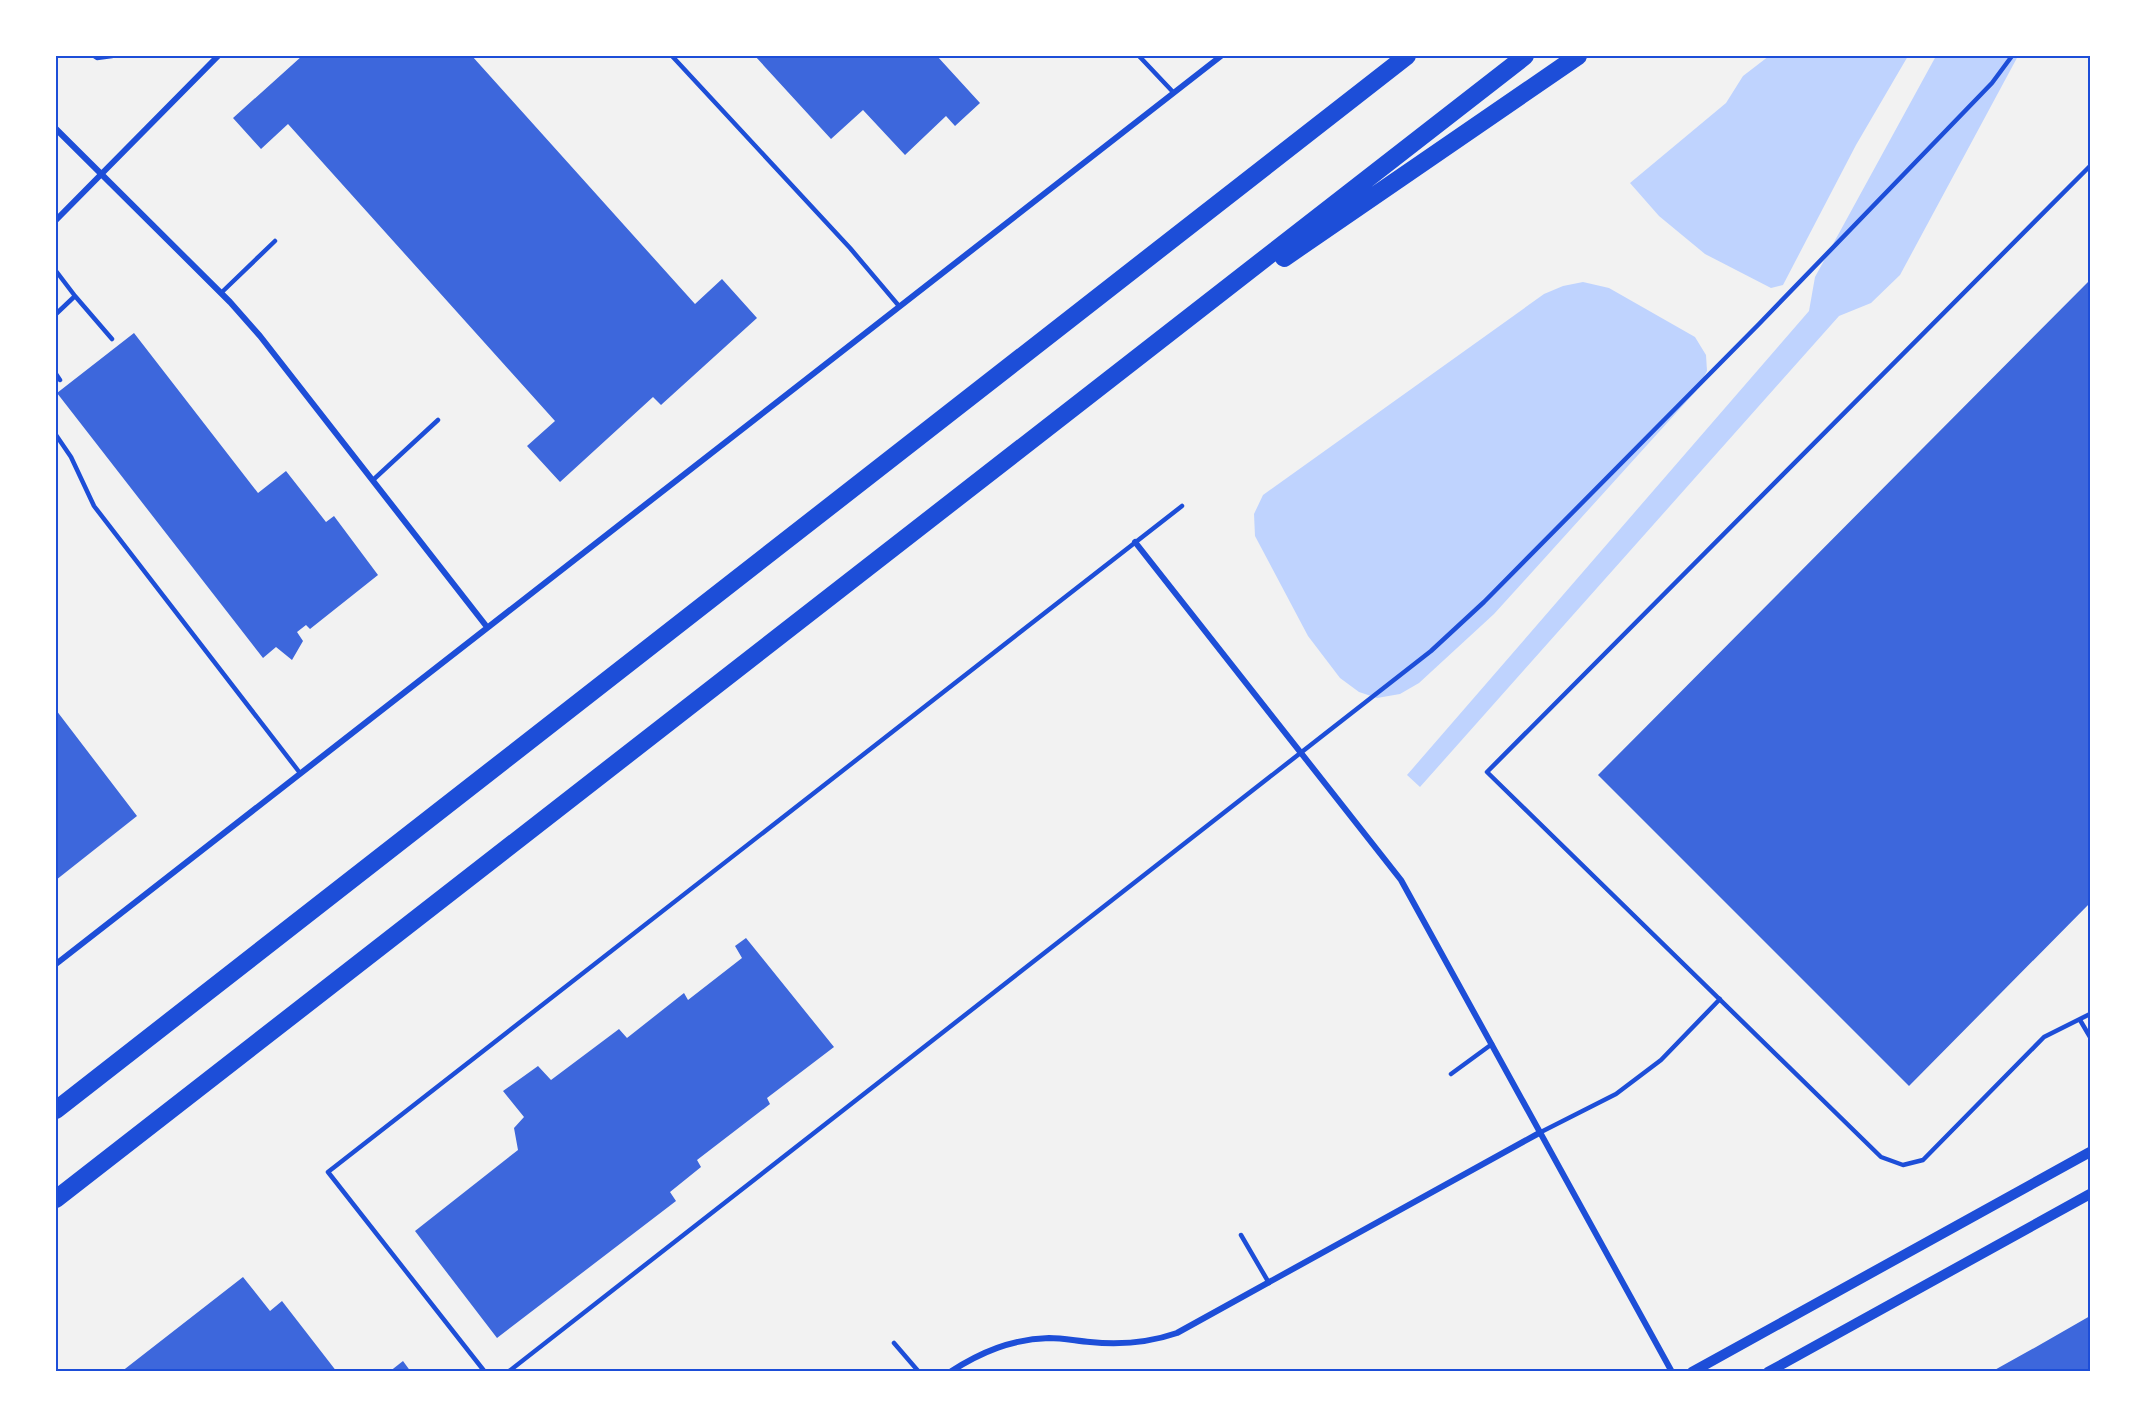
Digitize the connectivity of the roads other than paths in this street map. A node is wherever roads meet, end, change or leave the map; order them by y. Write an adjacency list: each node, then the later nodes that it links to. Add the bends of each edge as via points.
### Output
1 (94, 56): 2 (lane)
2 (112, 56)
3 (218, 56): 15 (street)
4 (672, 56): 22 (lane)
5 (1140, 56): 12 (lane)
6 (1221, 56): 12 (street)
7 (1395, 56): 16 (highway)
8 (1407, 56): 16 (highway)
9 (1525, 56): 25 (highway)
10 (1578, 56): 25 (highway)
11 (2012, 56): 34 (lane, via 1992,82 1759,324 1484,602 1431,651)
12 (1173, 92): 22 (street)
13 (56, 129): 15 (street)
14 (2091, 166): 37 (lane, via 1487,772)
15 (101, 174): 17 (street); 20 (street)
16 (1207, 211): 43 (highway)
17 (56, 220)
18 (275, 241): 20 (lane)
19 (56, 271): 21 (lane)
20 (221, 293): 30 (street, via 260,336)
21 (75, 296): 23 (lane); 24 (lane)
22 (899, 306): 33 (street)
23 (56, 314)
24 (112, 339)
25 (1130, 365): 47 (highway)
26 (56, 374): 27 (lane)
27 (60, 380)
28 (438, 420): 30 (lane)
29 (56, 435): 35 (lane, via 94,506)
30 (373, 480): 33 (street)
31 (1182, 506): 32 (lane)
32 (1135, 542): 34 (street); 51 (lane, via 328,1172)
33 (487, 627): 35 (street)
34 (1302, 754): 41 (street, via 1401,880); 52 (lane)
35 (300, 773): 36 (street)
36 (56, 963)
37 (1720, 999): 39 (lane, via 1881,1157 1903,1166 1923,1160 2044,1036); 44 (lane, via 1661,1060 1616,1094)
38 (2091, 1014): 39 (lane)
39 (2080, 1020): 40 (lane)
40 (2091, 1037)
41 (1492, 1044): 42 (lane); 44 (street)
42 (1450, 1074)
43 (56, 1110)
44 (1541, 1132): 49 (street); 55 (street)
45 (2091, 1152): 56 (street)
46 (2091, 1194): 57 (street)
47 (56, 1199)
48 (1241, 1235): 49 (lane)
49 (1269, 1283): 54 (street, via 1207,1318 1156,1340 1018,1341 987,1351)
50 (894, 1343): 53 (lane)
51 (485, 1371)
52 (508, 1371)
53 (919, 1371)
54 (951, 1371)
55 (1672, 1371)
56 (1692, 1371)
57 (1768, 1371)

